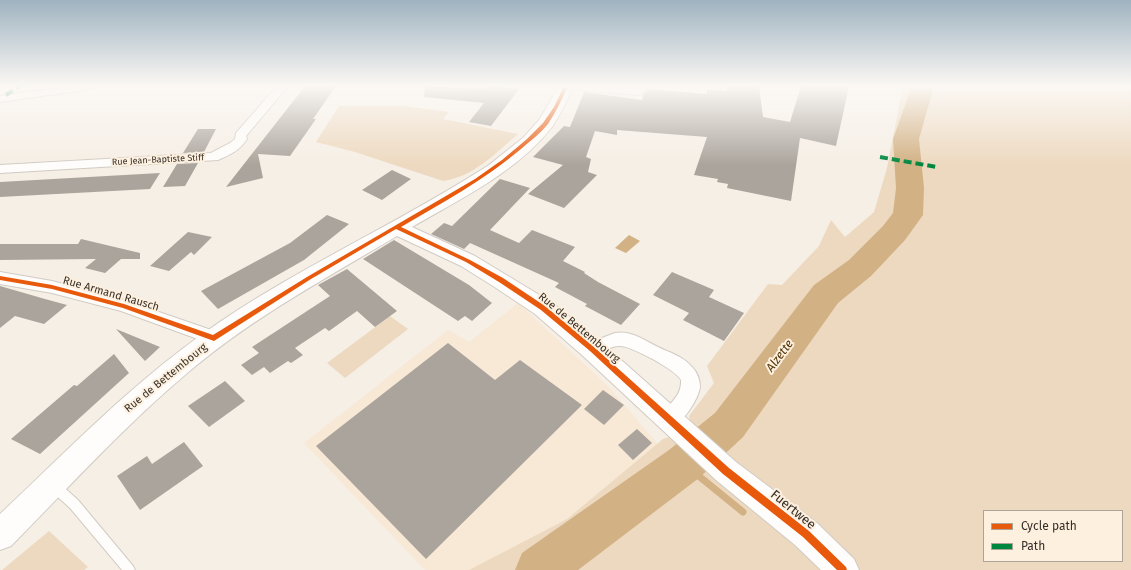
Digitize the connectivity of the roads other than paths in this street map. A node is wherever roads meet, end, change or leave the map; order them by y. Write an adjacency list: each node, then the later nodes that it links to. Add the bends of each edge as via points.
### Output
1 (260, 113): 3 (street, Rue Jean-Baptiste Stiff, via 234,147 213,157)
2 (552, 113): 4 (main road, Rue de Bettembourg, via 530,140 504,161 477,180)
3 (0, 169)
4 (396, 227): 6 (main road, Rue de Bettembourg); 7 (main road, Rue de Bettembourg, via 502,280 543,308)
5 (0, 278): 6 (street, Rue Armand Rausch, via 52,287 124,306)
6 (214, 338): 9 (main road, Rue de Bettembourg, via 169,372 123,412)
7 (592, 349): 8 (main road, Rue de Bettembourg); 8 (street, Rue de Bettembourg, via 617,339 628,340 680,366 691,384 690,395)
8 (672, 423): 12 (main road, Fuertwee, via 726,471 806,534)
9 (52, 485): 10 (main road, Rue de Bettembourg); 11 (lane, via 74,504)
10 (0, 535)
11 (129, 570)
12 (843, 570)

